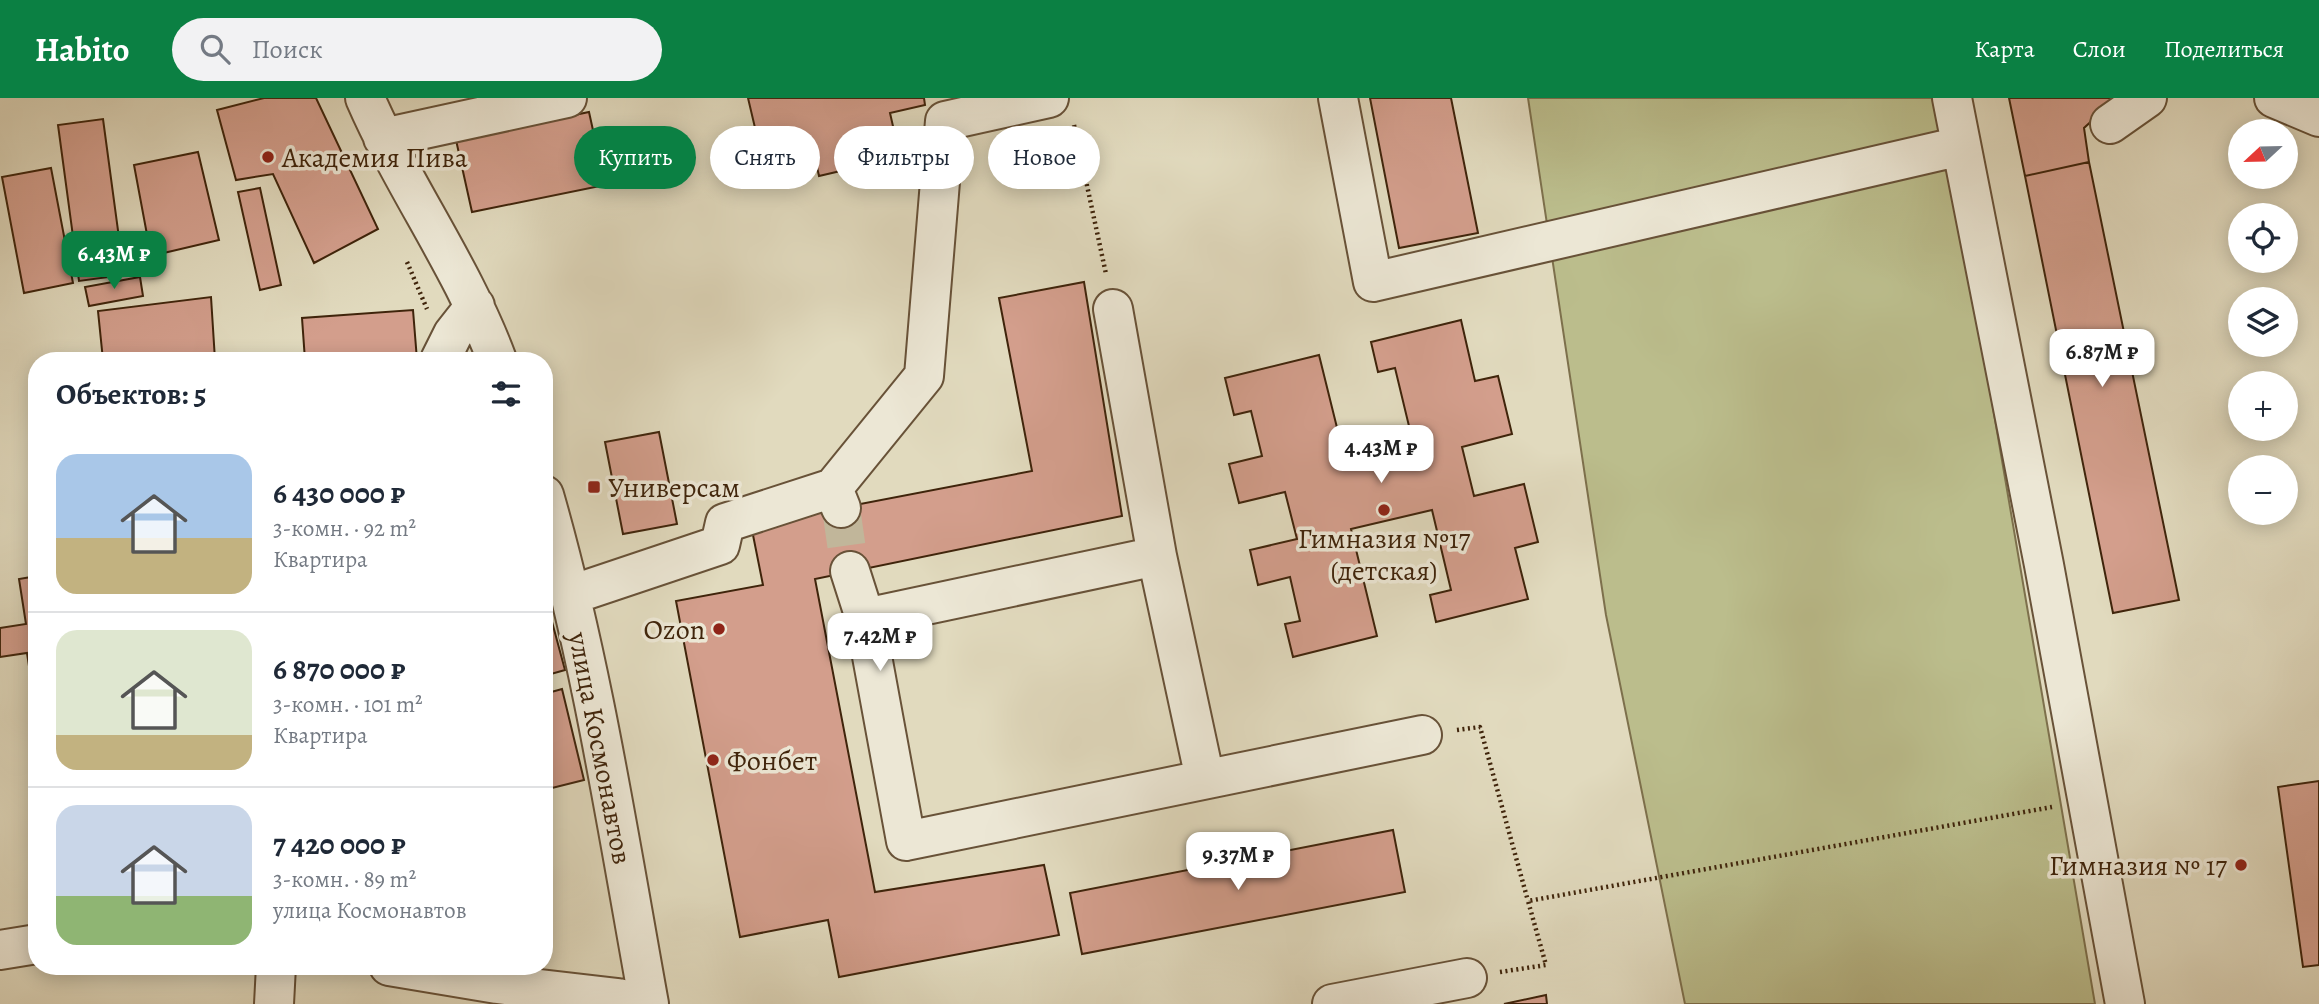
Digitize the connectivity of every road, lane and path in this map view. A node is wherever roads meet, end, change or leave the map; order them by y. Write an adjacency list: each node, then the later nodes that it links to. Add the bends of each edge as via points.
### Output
1 (365, 98): 10 (street)
2 (566, 98): 10 (street)
3 (1338, 98): 11 (street, via 1373,282)
4 (1952, 98): 11 (street)
5 (2147, 98): 9 (street)
6 (2274, 98): 8 (street)
7 (1061, 111): 13 (path); 19 (street, via 945,121 924,376 837,498 725,523 720,545)
8 (2319, 117)
9 (2110, 124)
10 (383, 138): 12 (street)
11 (1961, 146): 23 (street)
12 (475, 306): 14 (street); 15 (street)
13 (1113, 309): 17 (street)
14 (444, 352)
15 (494, 352)
16 (553, 527): 19 (street, улица Космонавтов)
17 (1157, 556): 20 (street); 22 (street)
18 (850, 571): 20 (street)
19 (557, 589): 33 (street, улица Космонавтов, via 598,719)
20 (865, 618): 22 (street, via 906,841)
21 (1422, 735): 22 (street); 24 (path, via 1480,727)
22 (1205, 779)
23 (2088, 801): 24 (path); 35 (street)
24 (1528, 901): 29 (path, via 1546,965)
25 (28, 945): 26 (street)
26 (0, 950)
27 (276, 975): 31 (street)
28 (423, 975): 30 (street)
29 (1467, 978): 34 (street)
30 (495, 994): 32 (street, via 618,998)
31 (274, 1004)
32 (643, 1004)
33 (649, 1004)
34 (1332, 1004)
35 (2125, 1004)

